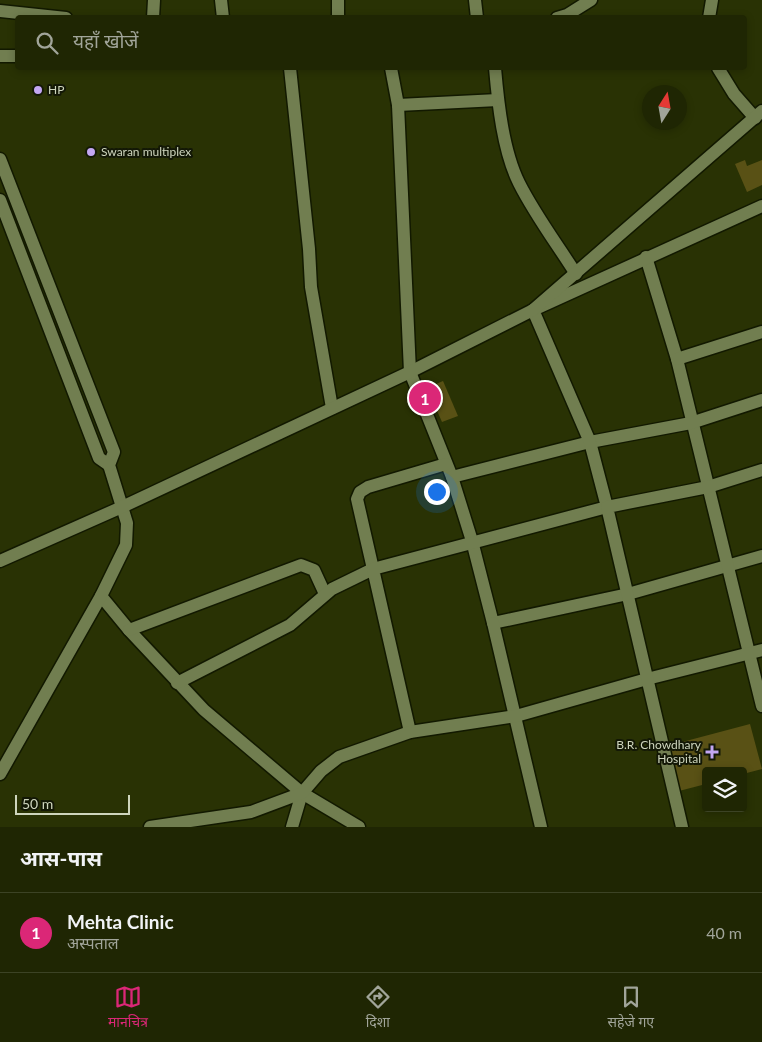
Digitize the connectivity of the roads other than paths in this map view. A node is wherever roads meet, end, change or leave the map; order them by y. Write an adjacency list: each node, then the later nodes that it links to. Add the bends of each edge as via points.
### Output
1 (154, 0): 10 (street)
2 (221, 0): 11 (street)
3 (338, 0): 12 (street)
4 (475, 0): 13 (street)
5 (591, 0): 14 (street)
6 (712, 0): 15 (street)
7 (28, 6): 8 (street); 9 (street)
8 (0, 11)
9 (56, 15)
10 (153, 15)
11 (223, 15)
12 (338, 15)
13 (477, 15)
14 (567, 15)
15 (710, 15)
16 (0, 56): 17 (street)
17 (15, 56)
18 (290, 70): 35 (street, via 311,286)
19 (391, 70): 23 (street)
20 (495, 70): 22 (street)
21 (719, 70): 24 (street, via 734,94)
22 (498, 100): 23 (street); 29 (street, via 518,183)
23 (398, 105): 33 (street)
24 (758, 115): 29 (street)
25 (0, 159): 39 (street, via 114,452)
26 (0, 200): 39 (street, via 99,458)
27 (762, 206): 28 (street)
28 (646, 257): 30 (street); 32 (street)
29 (576, 274): 30 (street)
30 (533, 310): 33 (street); 37 (street)
31 (762, 332): 32 (street)
32 (676, 359): 36 (street)
33 (410, 372): 35 (street); 38 (street)
34 (762, 400): 36 (street)
35 (332, 408): 43 (street)
36 (691, 423): 37 (street); 42 (street)
37 (590, 442): 41 (street); 44 (street)
38 (446, 464): 41 (street); 49 (street, via 360,492 357,499)
39 (109, 465): 43 (street)
40 (762, 470): 42 (street)
41 (452, 477): 45 (street)
42 (708, 487): 44 (street); 48 (street)
43 (122, 507): 47 (street); 52 (street, via 127,523 126,545)
44 (607, 507): 45 (street); 51 (street)
45 (472, 541): 49 (street); 53 (street)
46 (762, 556): 48 (street)
47 (0, 561)
48 (728, 564): 51 (street); 55 (street)
49 (373, 569): 50 (street); 60 (street)
50 (325, 594): 54 (street, via 314,570 301,565); 57 (street, via 290,625)
51 (628, 594): 53 (street); 56 (street)
52 (102, 596): 54 (street); 61 (street)
53 (493, 623): 59 (street)
54 (129, 630): 57 (street)
55 (756, 651): 56 (street); 58 (street)
56 (647, 679): 59 (street); 67 (street)
57 (177, 683): 62 (street, via 230,734)
58 (762, 706)
59 (516, 716): 60 (street); 66 (street)
60 (410, 732): 62 (street, via 339,757)
61 (0, 774)
62 (302, 793): 63 (street, via 232,817); 64 (street); 65 (street)
63 (150, 827)
64 (292, 827)
65 (359, 827)
66 (541, 827)
67 (682, 827)

